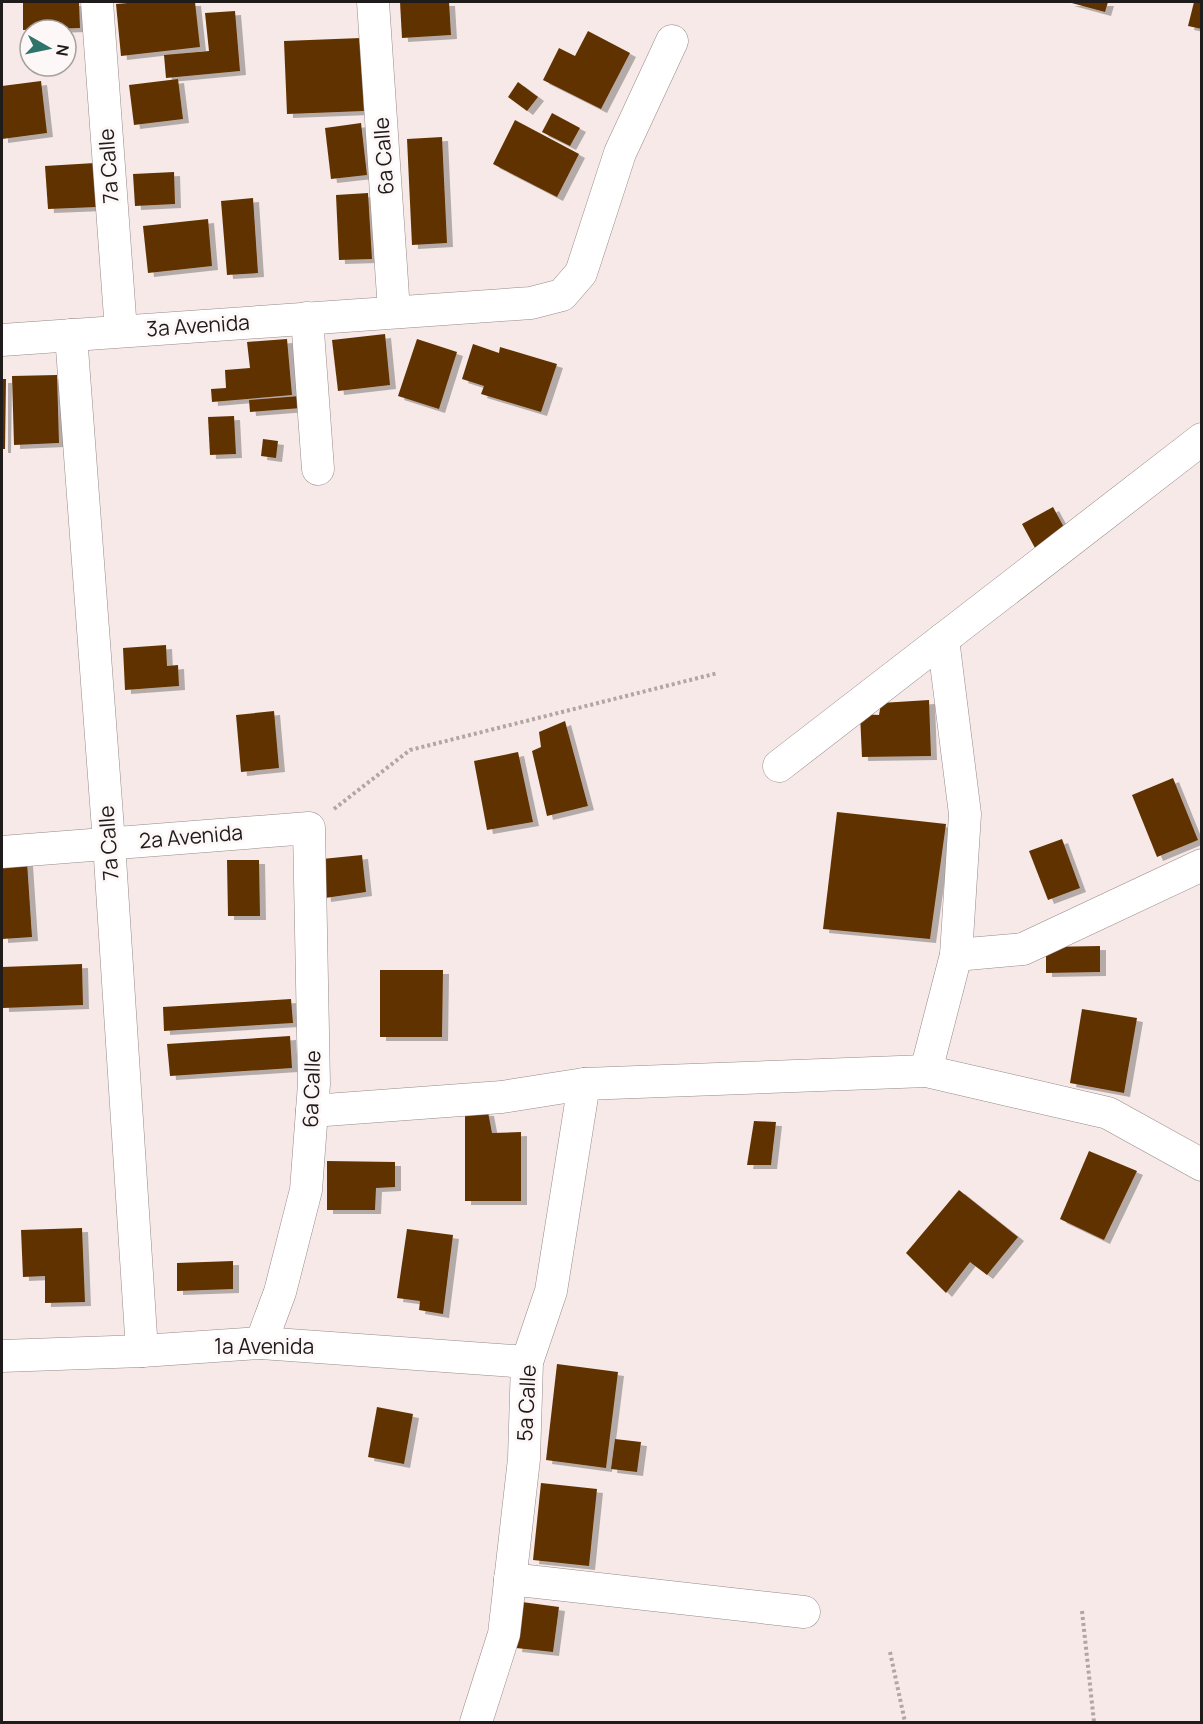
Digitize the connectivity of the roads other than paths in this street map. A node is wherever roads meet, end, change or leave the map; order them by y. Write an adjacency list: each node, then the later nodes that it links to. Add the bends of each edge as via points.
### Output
1 (98, 2): 6 (street, 7a Calle)
2 (373, 2): 4 (street, 6a Calle)
3 (672, 40): 4 (street, 3a Avenida, via 620,153 581,273 562,295 531,303)
4 (394, 311): 5 (street, 3a Avenida)
5 (307, 318): 6 (street, 3a Avenida); 10 (street)
6 (121, 331): 7 (street, 3a Avenida)
7 (71, 335): 8 (street, 3a Avenida); 14 (street, 7a Calle)
8 (2, 340)
9 (1202, 439): 11 (street)
10 (318, 469)
11 (943, 639): 12 (street); 17 (street, via 965,814)
12 (779, 766)
13 (309, 828): 14 (street, 2a Avenida); 20 (street, 6a Calle)
14 (110, 843): 15 (street, 2a Avenida); 23 (street, 7a Calle)
15 (2, 852)
16 (1202, 866): 17 (street, via 1023,949)
17 (956, 955): 18 (street)
18 (926, 1071): 19 (street); 21 (street, via 1108,1113)
19 (584, 1084): 20 (street, via 502,1097); 25 (street, 5a Calle, via 551,1291)
20 (312, 1111): 22 (street, 6a Calle, via 306,1190 280,1292)
21 (1202, 1165)
22 (261, 1343): 23 (street, 1a Avenida); 25 (street, 1a Avenida)
23 (142, 1351): 24 (street, 1a Avenida)
24 (2, 1356)
25 (527, 1362): 26 (street, 5a Calle, via 524,1459)
26 (510, 1579): 27 (street); 28 (street, 5a Calle, via 504,1634)
27 (804, 1612)
28 (476, 1722)

